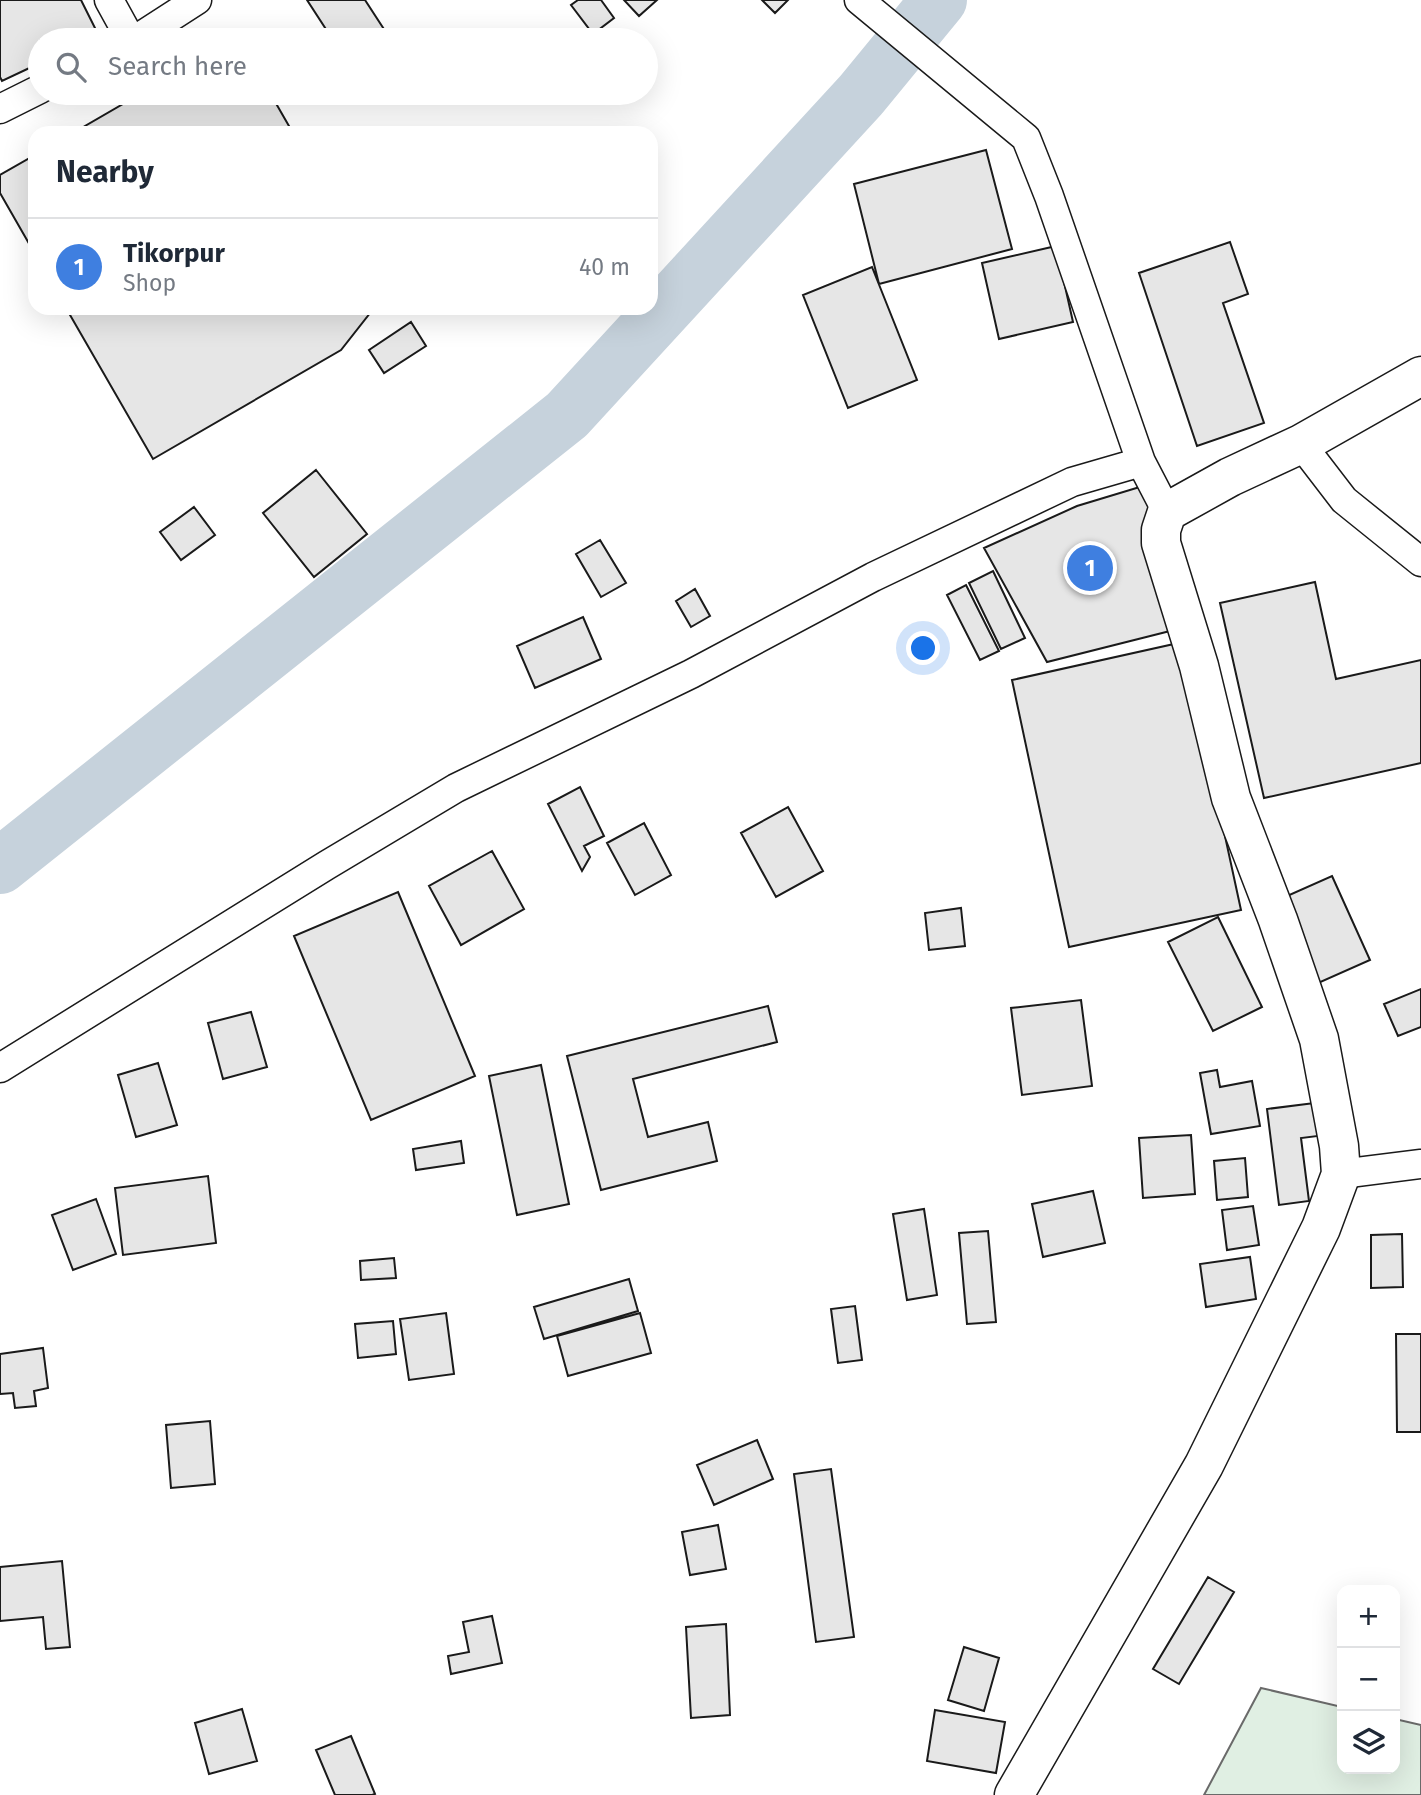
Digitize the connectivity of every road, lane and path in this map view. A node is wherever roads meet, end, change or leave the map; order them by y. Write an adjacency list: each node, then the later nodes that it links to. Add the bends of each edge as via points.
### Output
1 (109, 0): 4 (street)
2 (197, 0): 5 (street)
3 (859, 0): 10 (street, via 1026,138)
4 (126, 28)
5 (152, 28)
6 (28, 95): 7 (street)
7 (0, 109)
8 (1421, 376): 9 (main road)
9 (1301, 444): 11 (main road); 12 (street, via 1344,500)
10 (1141, 462): 11 (street); 13 (street, via 1059,488 456,788)
11 (1167, 512): 15 (main road, via 1161,543 1199,666 1231,798 1319,1039)
12 (1421, 562)
13 (0, 1068)
14 (1421, 1164): 15 (street)
15 (1341, 1174): 16 (main road, via 1321,1228 1204,1465)
16 (1014, 1795)

